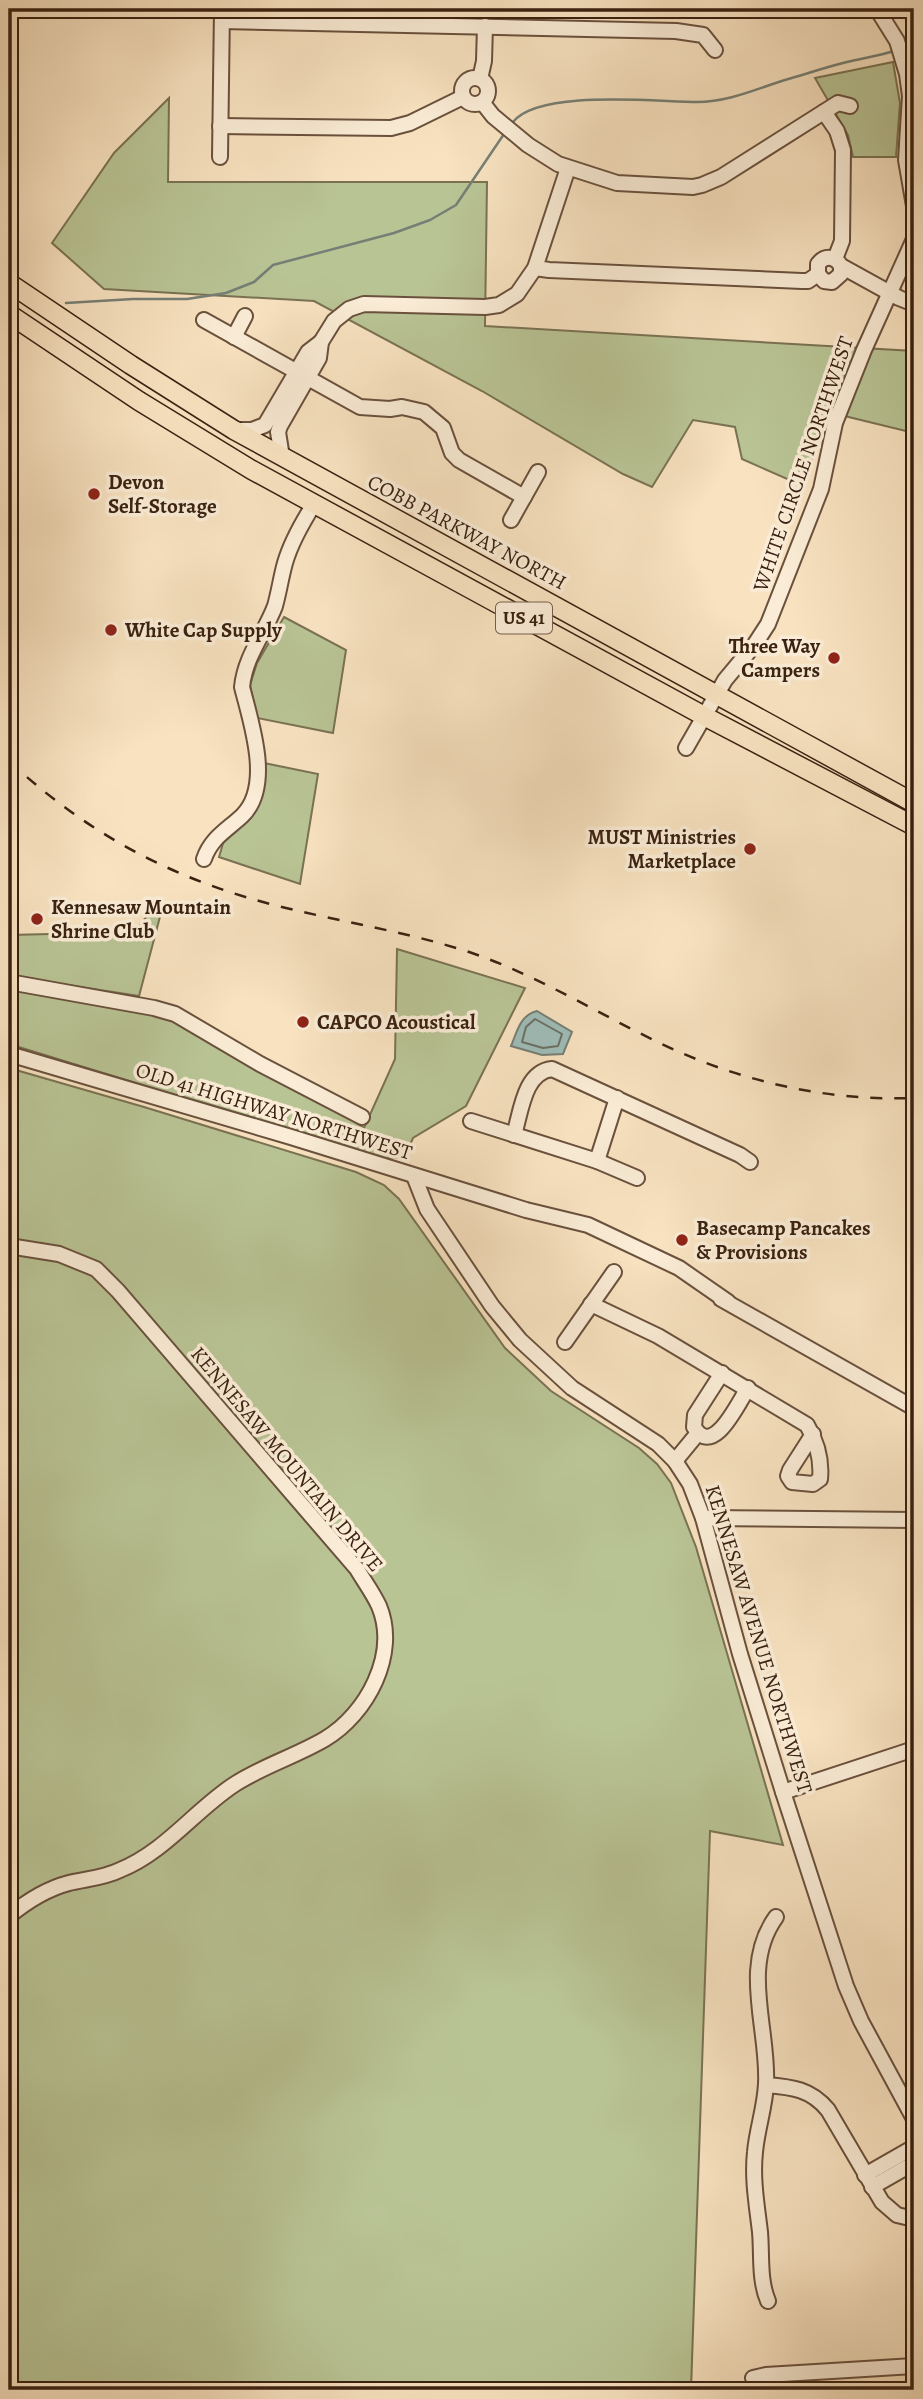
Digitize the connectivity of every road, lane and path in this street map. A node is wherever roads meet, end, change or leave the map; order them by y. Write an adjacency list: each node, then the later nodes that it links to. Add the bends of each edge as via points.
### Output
1 (877, 9): 9 (street, via 901,50)
2 (222, 15): 3 (street); 11 (street)
3 (485, 26): 4 (street, via 690,32 703,35); 5 (street)
4 (715, 50)
5 (480, 79): 6 (street, via 465,82); 7 (street, via 488,88)
6 (463, 97): 7 (street, via 471,104); 11 (street, via 391,128)
7 (482, 102): 13 (street, via 528,145)
8 (850, 106): 10 (street, via 838,103)
9 (912, 110): 14 (street, via 906,160)
10 (824, 112): 13 (street, via 702,186 617,183); 16 (street, via 843,150)
11 (220, 126): 12 (street)
12 (220, 157)
13 (568, 168): 17 (street)
14 (914, 206)
15 (914, 239): 19 (street, WHITE CIRCLE NORTHWEST)
16 (838, 262): 17 (street, via 841,274 832,282 818,274 802,281); 19 (street)
17 (535, 268): 25 (street, via 517,294 499,304 364,304 341,314 321,342 319,358)
18 (9, 283): 26 (main road, COBB PARKWAY NORTH / US 41)
19 (890, 292): 20 (street); 32 (street, WHITE CIRCLE NORTHWEST, via 835,423 821,489 768,624)
20 (914, 304)
21 (9, 314): 30 (main road, US 41, via 190,434)
22 (245, 316): 24 (street)
23 (204, 320): 24 (street)
24 (234, 337): 25 (street)
25 (302, 376): 26 (street, via 265,425); 27 (street, via 278,432); 29 (street, via 360,407 424,412 443,428 459,460)
26 (234, 430): 27 (main road, COBB PARKWAY NORTH / US 41)
27 (282, 457): 32 (main road, COBB PARKWAY NORTH / US 41)
28 (538, 472): 29 (street)
29 (524, 496): 31 (street)
30 (314, 505): 33 (main road, US 41); 37 (street, via 297,534 274,608 243,679 256,751 256,797 242,816 218,835)
31 (511, 520)
32 (717, 693): 33 (street, WHITE CIRCLE NORTHWEST); 35 (main road, COBB PARKWAY NORTH / US 41)
33 (704, 716): 34 (street, WHITE CIRCLE NORTHWEST); 36 (main road, US 41)
34 (686, 748)
35 (914, 803)
36 (914, 826)
37 (204, 859)
38 (9, 982): 41 (street, via 175,1014)
39 (9, 1054): 46 (street, OLD 41 HIGHWAY NORTHWEST)
40 (617, 1098): 43 (street, via 559,1071 540,1072 532,1080); 44 (street); 45 (street)
41 (362, 1117)
42 (471, 1121): 43 (street)
43 (514, 1135): 44 (street)
44 (597, 1161): 47 (street)
45 (750, 1162)
46 (414, 1175): 54 (street, OLD 41 HIGHWAY NORTHWEST, via 612,1235 679,1268 728,1302); 57 (street, KENNESAW AVENUE NORTHWEST, via 427,1209 520,1340 561,1380 641,1431)
47 (637, 1178)
48 (9, 1246): 62 (street, KENNESAW MOUNTAIN DRIVE, via 59,1254 96,1269 118,1291 357,1569 379,1607 384,1631 383,1658 374,1686 361,1707 328,1737 236,1783 141,1859 109,1874 51,1889)
49 (614, 1272): 50 (street)
50 (591, 1304): 51 (street); 52 (street)
51 (565, 1342)
52 (722, 1373): 53 (street); 55 (street, via 695,1415)
53 (748, 1388): 55 (street, via 718,1433 709,1437); 56 (street, via 800,1419)
54 (914, 1408)
55 (698, 1433): 57 (street)
56 (813, 1434)
57 (675, 1461): 58 (street, KENNESAW AVENUE NORTHWEST)
58 (703, 1518): 59 (street); 61 (street, KENNESAW AVENUE NORTHWEST)
59 (914, 1520)
60 (914, 1749): 61 (street)
61 (783, 1792): 65 (street, KENNESAW AVENUE NORTHWEST, via 846,1986)
62 (9, 1916)
63 (776, 1917): 64 (street, via 763,1941 758,1971)
64 (766, 2085): 68 (street, via 797,2088 819,2100); 70 (street, via 754,2172 762,2284)
65 (914, 2119)
66 (914, 2147): 68 (street)
67 (914, 2163): 68 (street)
68 (868, 2181): 69 (street, via 888,2210)
69 (914, 2219)
70 (768, 2301)
71 (914, 2366): 72 (street)
72 (752, 2378)

